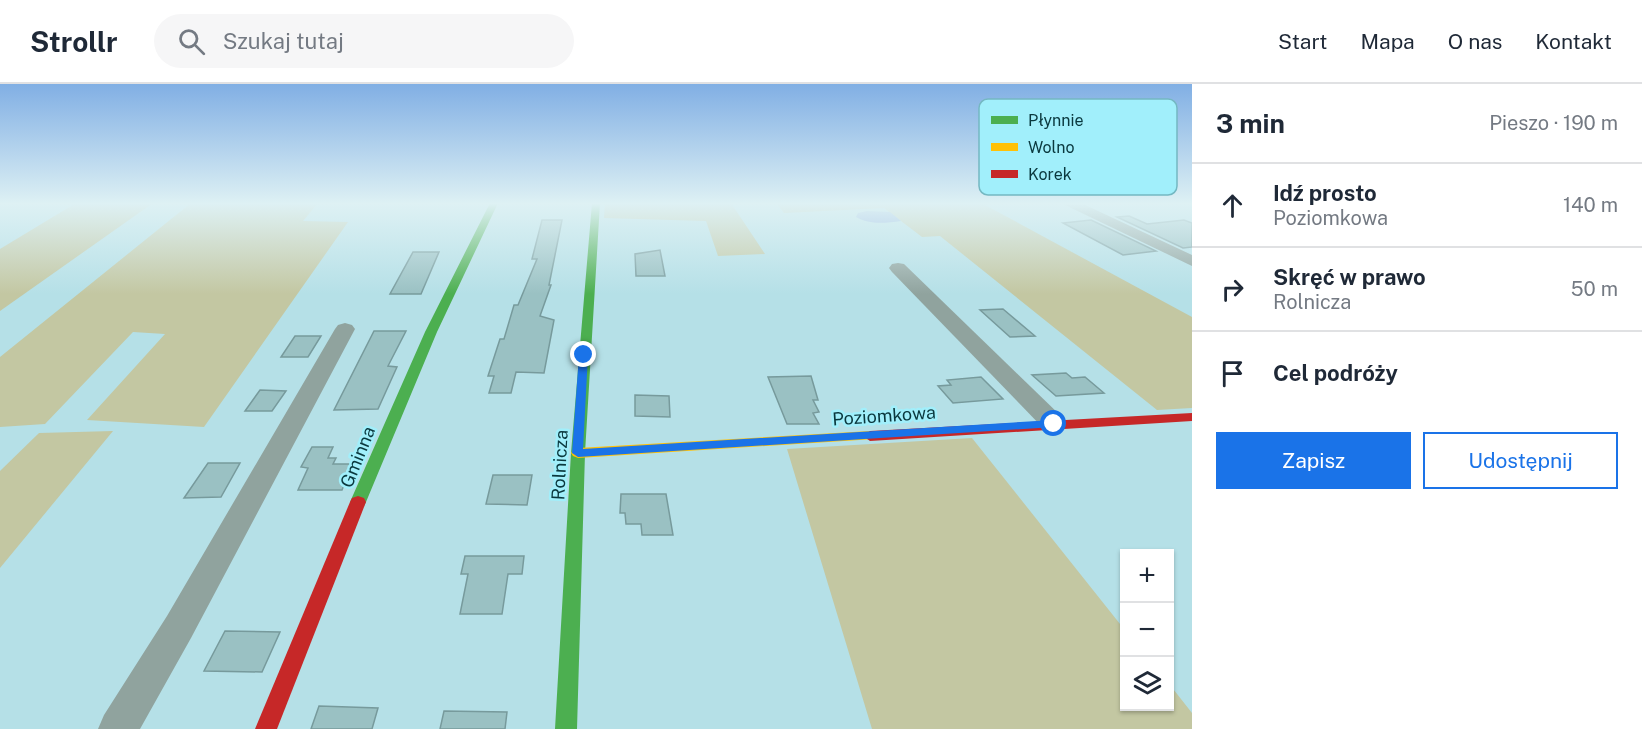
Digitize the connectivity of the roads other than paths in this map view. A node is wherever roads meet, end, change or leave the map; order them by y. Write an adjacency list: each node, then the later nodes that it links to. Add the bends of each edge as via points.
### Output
1 (478, 233): 11 (street, Gminna, via 404,394)
2 (594, 233): 9 (street, Rolnicza)
3 (1132, 233): 4 (street)
4 (1192, 261)
5 (898, 268): 8 (street)
6 (345, 329): 10 (street)
7 (1192, 417): 8 (street, Poziomkowa)
8 (1054, 424): 9 (street, Poziomkowa)
9 (578, 453): 12 (street, Rolnicza)
10 (118, 729)
11 (266, 729)
12 (566, 729)

